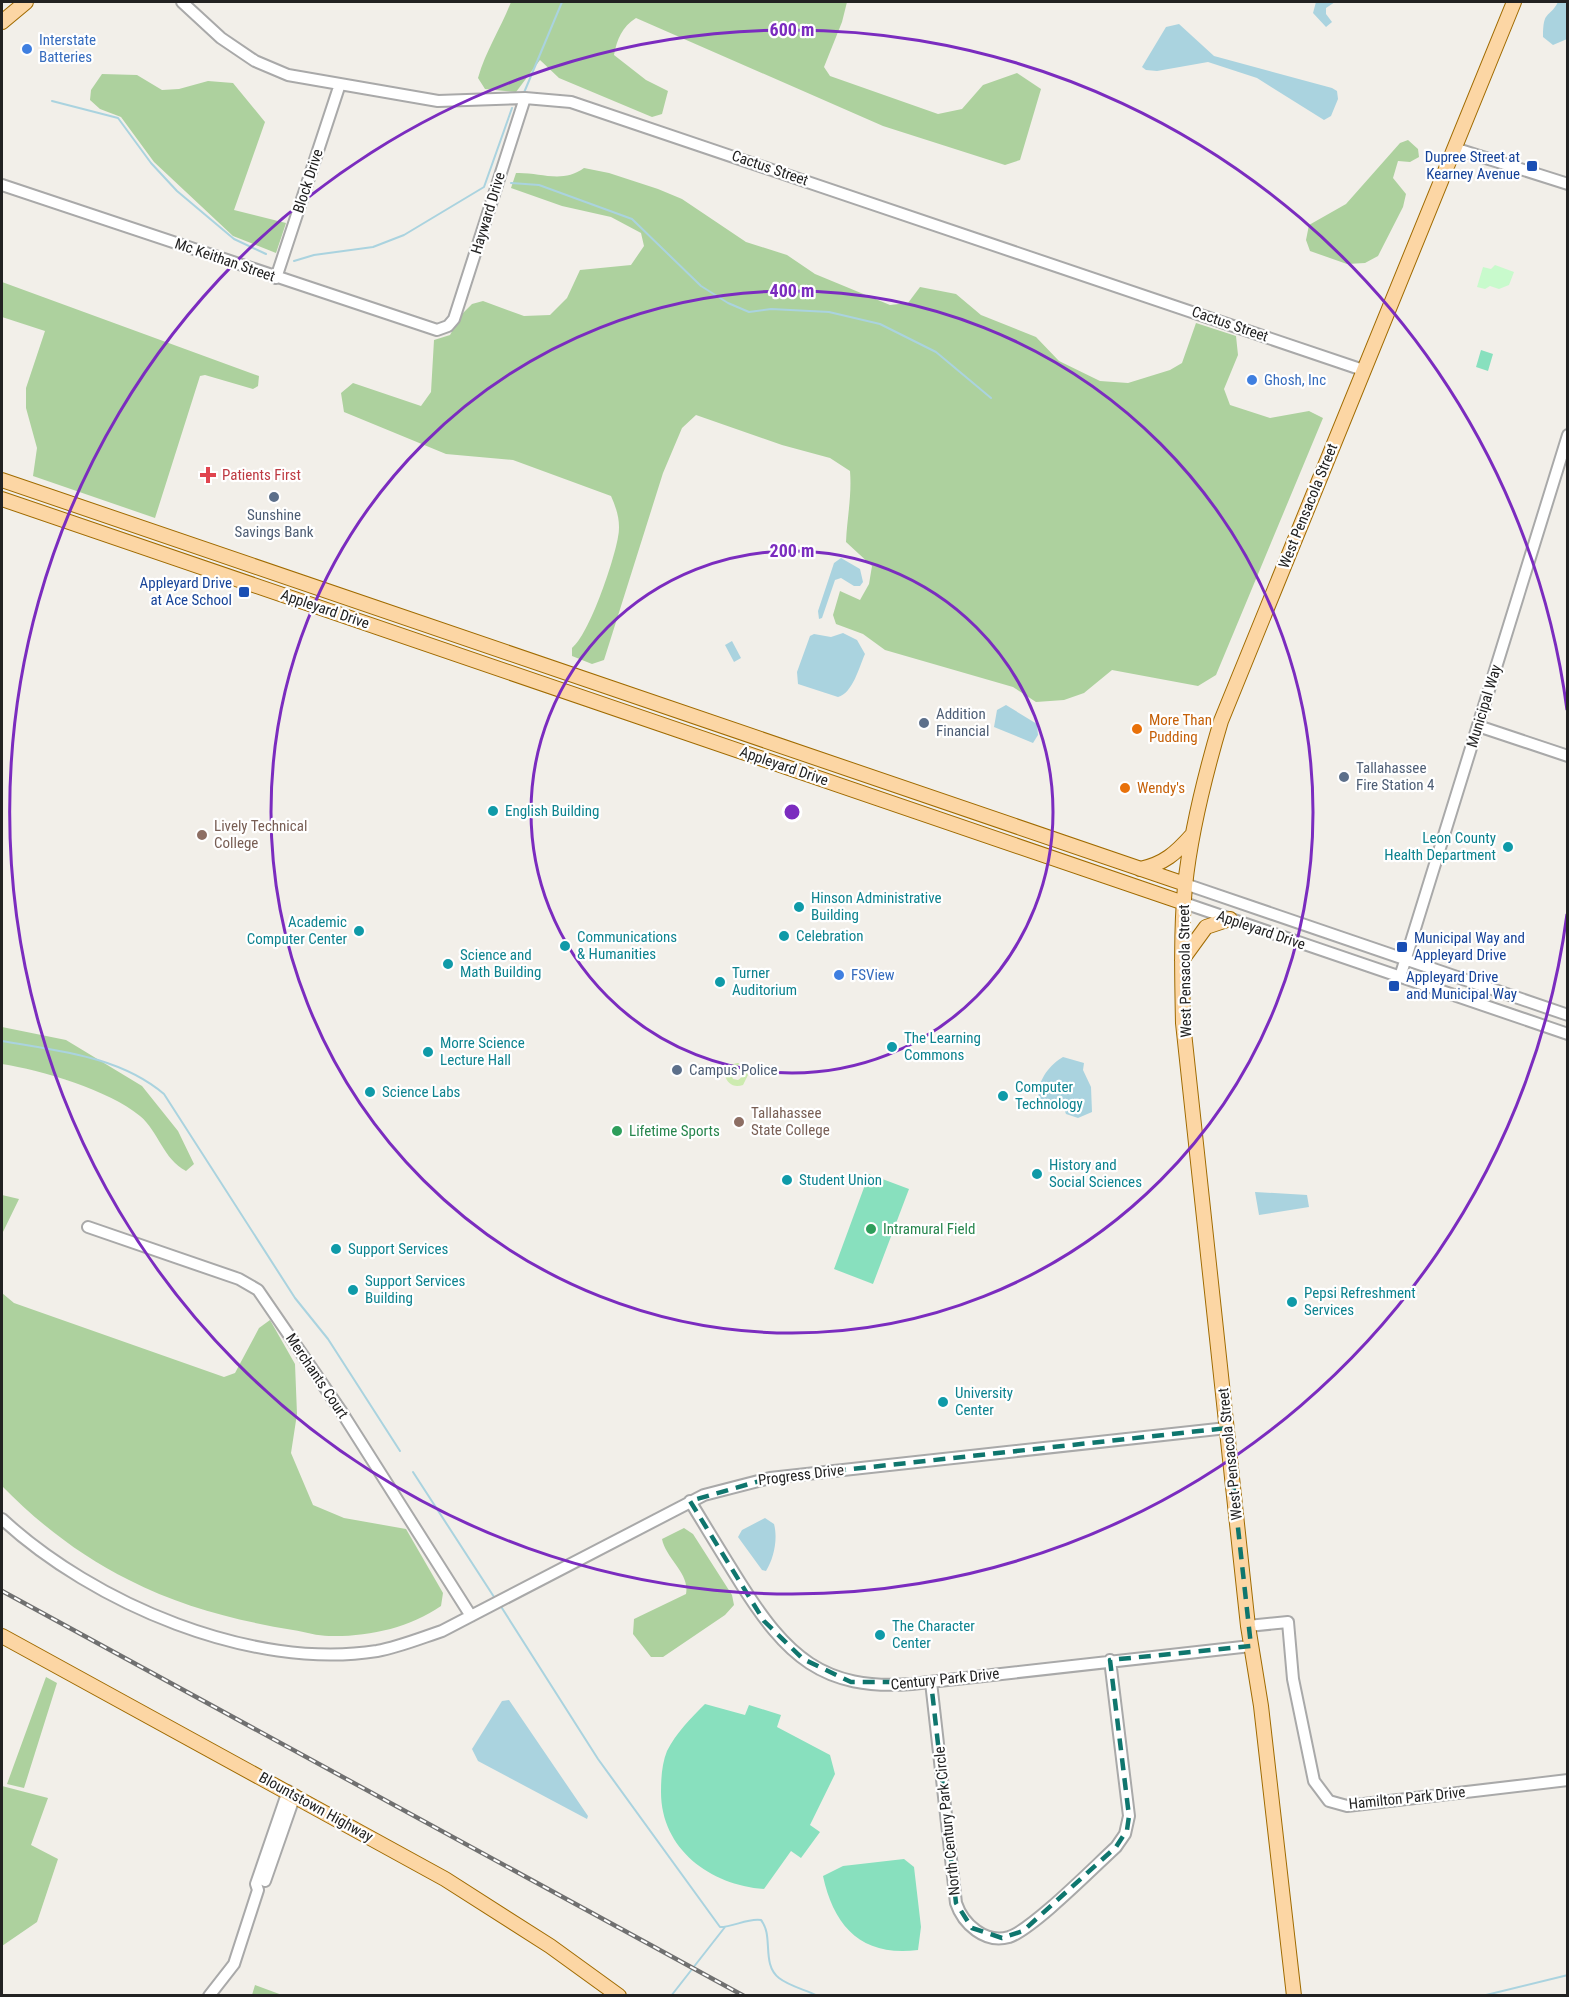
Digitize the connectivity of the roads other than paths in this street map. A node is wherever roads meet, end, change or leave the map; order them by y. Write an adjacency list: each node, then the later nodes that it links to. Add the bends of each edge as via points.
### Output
1 (26, 2): 4 (main road)
2 (182, 2): 5 (street, Cactus Street, via 221,38 269,69)
3 (1514, 2): 7 (main road, West Pensacola Street)
4 (2, 22)
5 (340, 84): 6 (street, Cactus Street, via 438,101); 10 (street, Block Drive)
6 (525, 98): 11 (street, Hayward Drive, via 460,303); 12 (street, Cactus Street, via 555,99 599,110)
7 (1454, 148): 8 (street); 12 (main road, West Pensacola Street)
8 (1568, 184)
9 (2, 185): 10 (street, Mc Keithan Street)
10 (276, 278): 11 (street, Mc Keithan Street, via 421,326 437,330)
11 (448, 326)
12 (1363, 370): 28 (main road, West Pensacola Street, via 1221,721)
13 (1568, 435): 22 (street, Municipal Way)
14 (2, 480): 16 (main road, Appleyard Drive)
15 (2, 499): 17 (main road, Appleyard Drive)
16 (247, 564): 17 (street); 18 (main road, Appleyard Drive)
17 (242, 580): 19 (main road, Appleyard Drive)
18 (465, 639): 19 (street); 20 (main road, Appleyard Drive)
19 (460, 655): 21 (main road, Appleyard Drive)
20 (660, 705): 21 (street); 24 (main road, Appleyard Drive)
21 (655, 722): 25 (main road, Appleyard Drive)
22 (1478, 726): 23 (street); 33 (street, Municipal Way)
23 (1568, 756)
24 (840, 766): 25 (street); 26 (main road, Appleyard Drive)
25 (834, 783): 27 (main road, Appleyard Drive)
26 (958, 807): 27 (street); 29 (main road, Appleyard Drive)
27 (960, 827): 31 (main road, Appleyard Drive)
28 (1192, 836): 29 (main road, via 1161,864); 30 (main road, West Pensacola Street)
29 (1140, 869): 30 (main road, Appleyard Drive)
30 (1185, 884): 31 (main road, West Pensacola Street); 33 (street, Appleyard Drive)
31 (1184, 903): 32 (street, Appleyard Drive); 34 (main road, West Pensacola Street)
32 (1230, 919): 34 (main road, via 1206,927); 35 (street, Appleyard Drive)
33 (1406, 959): 35 (street, Municipal Way); 36 (street, Appleyard Drive)
34 (1182, 960): 39 (main road, West Pensacola Street, via 1183,1023)
35 (1400, 977): 37 (street, Appleyard Drive)
36 (1568, 1015)
37 (1568, 1034)
38 (88, 1227): 42 (street, Merchants Court, via 239,1279 258,1290)
39 (1227, 1428): 40 (street, Progress Drive, via 770,1478 717,1490); 43 (main road, West Pensacola Street)
40 (690, 1502): 42 (street, Progress Drive); 47 (street, Century Park Drive, via 764,1621 803,1659 851,1682)
41 (2, 1519): 42 (street, Progress Drive, via 29,1543 94,1587 177,1624 244,1643 304,1654 378,1651 442,1631)
42 (475, 1614)
43 (1248, 1626): 45 (main road, West Pensacola Street); 48 (street, Hamilton Park Drive, via 1288,1622 1293,1679 1314,1781 1329,1801 1347,1806)
44 (2, 1636): 49 (main road, Blountstown Highway)
45 (1251, 1646): 46 (street, Century Park Drive); 52 (main road, West Pensacola Street)
46 (1110, 1660): 47 (street, Century Park Drive); 47 (street, North Century Park Circle, via 1129,1816 1127,1830 1121,1840 1023,1930 1009,1937 972,1928 960,1915 956,1903)
47 (931, 1682)
48 (1568, 1780)
49 (291, 1793): 50 (street, via 234,1964); 51 (main road, Blountstown Highway, via 484,1903)
50 (210, 1995)
51 (619, 1995)
52 (1294, 1995)

